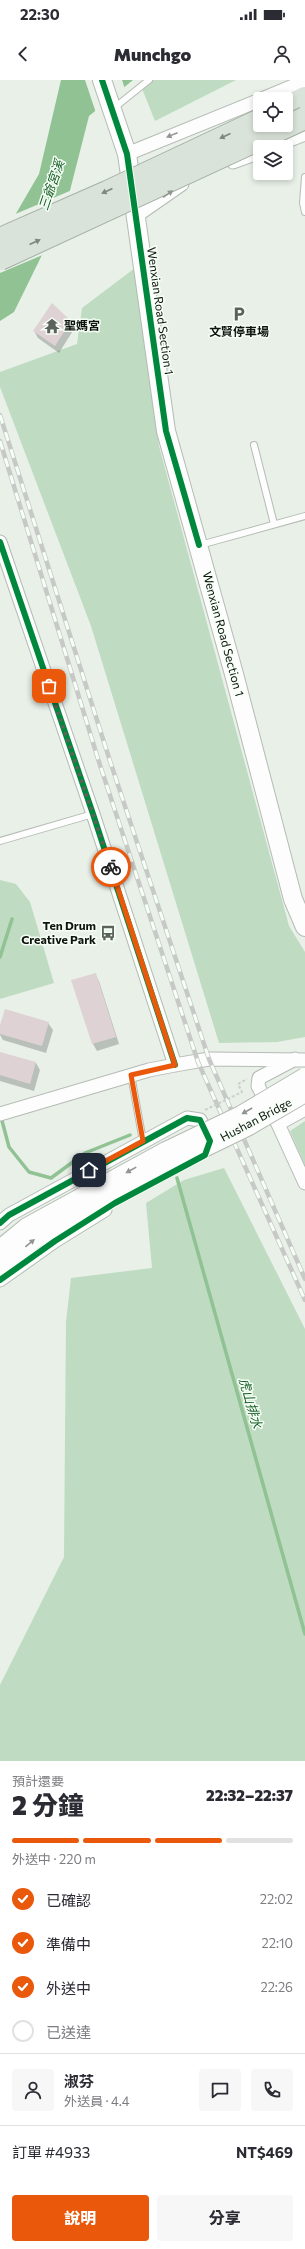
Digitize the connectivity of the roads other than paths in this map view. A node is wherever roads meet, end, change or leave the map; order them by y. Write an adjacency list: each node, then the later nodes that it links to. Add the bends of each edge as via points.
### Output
1 (102, 80): 6 (street, Wenxian Road Section 1)
2 (149, 80): 6 (lane)
3 (305, 81): 4 (street)
4 (293, 97)
5 (253, 102): 11 (street, one-way to 11)
6 (112, 109): 11 (street, Wenxian Road Section 1)
7 (305, 118): 17 (highway, one-way to 7, bridge)
8 (253, 123): 16 (highway, one-way to 16, bridge, via 107,192)
9 (305, 134): 10 (street)
10 (290, 140)
11 (127, 154): 15 (street, Wenxian Road Section 1)
12 (253, 155): 15 (street, one-way to 12, via 187,180)
13 (305, 177): 14 (lane)
14 (305, 212)
15 (136, 216): 22 (street, Wenxian Road Section 1, via 166,431)
16 (0, 238)
17 (0, 259)
18 (254, 446): 20 (lane)
19 (305, 516): 20 (lane)
20 (274, 524): 22 (lane)
21 (0, 542): 23 (street)
22 (199, 546): 25 (street, Wenxian Road Section 1, via 293,898)
23 (93, 814): 24 (lane); 27 (street)
24 (0, 841)
25 (305, 928)
26 (302, 1057): 27 (street, via 209,1060); 33 (street, via 260,1078 258,1086)
27 (175, 1065): 28 (street)
28 (131, 1075): 32 (street); 34 (lane)
29 (305, 1077): 37 (street, Hushan Bridge, one-way to 37, bridge, via 241,1115 166,1151 27,1227)
30 (305, 1093): 38 (street, Hushan Bridge, one-way to 30, bridge, via 35,1239 173,1163 247,1127)
31 (305, 1109): 33 (street)
32 (5, 1112)
33 (278, 1124): 35 (street)
34 (143, 1141): 36 (street, via 9,1215); 39 (street, via 187,1118 200,1120 210,1141 205,1155 115,1203)
35 (305, 1183)
36 (0, 1223)
37 (0, 1250)
38 (0, 1267)
39 (0, 1280)

